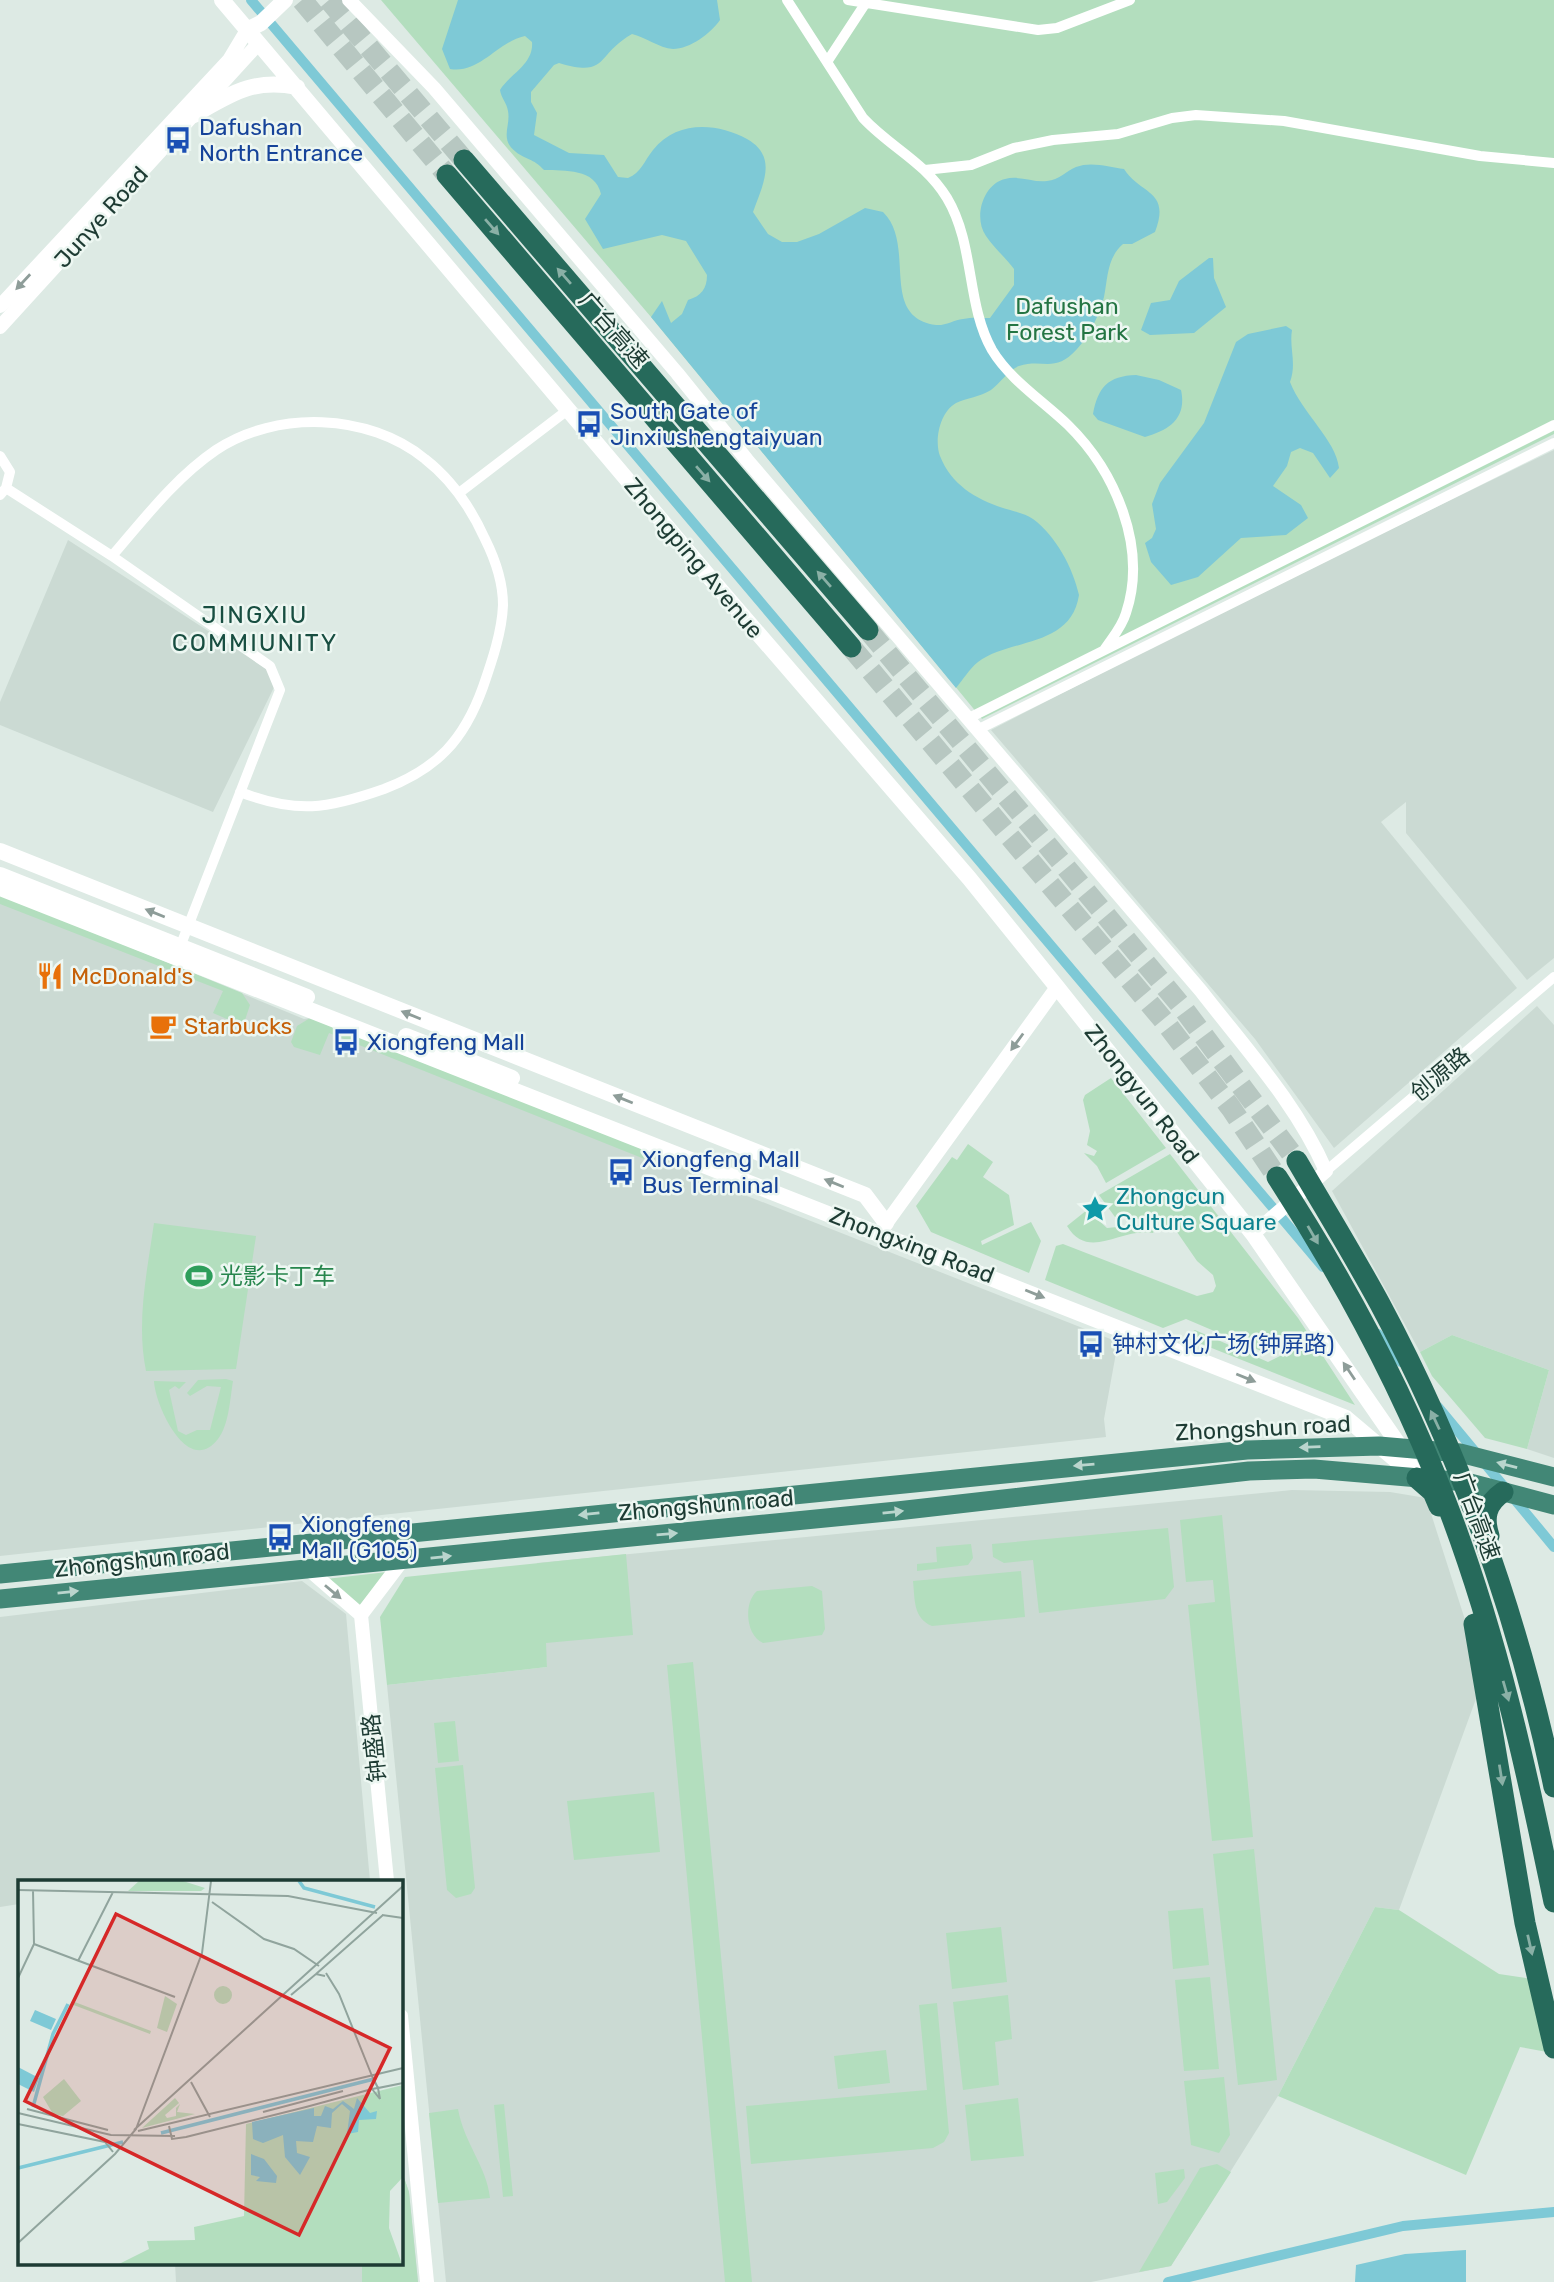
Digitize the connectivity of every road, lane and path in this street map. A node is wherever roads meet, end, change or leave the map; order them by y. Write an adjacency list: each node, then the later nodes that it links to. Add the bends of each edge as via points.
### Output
1 (222, 0): 8 (main road, Zhongping Avenue)
2 (349, 0): 29 (street, via 434,88)
3 (787, 0): 10 (street)
4 (848, 0): 7 (street)
5 (1130, 0): 7 (street, via 1058,28 1038,30)
6 (284, 1): 8 (main road)
7 (865, 4): 10 (street)
8 (254, 26): 9 (main road, Zhongping Avenue); 17 (street, Junye Road, one-way to 17, via 221,69)
9 (258, 44): 11 (main road, Zhongping Avenue); 12 (street, Junye Road)
10 (827, 62): 15 (street, via 863,118)
11 (297, 87): 12 (main road, via 254,85); 19 (main road, Zhongping Avenue)
12 (194, 115): 18 (street, Junye Road)
13 (464, 160): 26 (highway, 广台高速, one-way to 13)
14 (1554, 163): 15 (street, via 1480,156 1284,121 1196,115 1118,134 1040,143 971,165)
15 (925, 170): 28 (street, via 954,214 981,323 993,351 1091,450 1123,511 1132,552 1130,597 1125,616)
16 (447, 175): 27 (highway, 广台高速, one-way to 27)
17 (0, 306)
18 (0, 327)
19 (569, 409): 24 (street); 37 (main road, Zhongping Avenue)
20 (1554, 425): 28 (street)
21 (1554, 443): 29 (street)
22 (0, 456): 23 (street, via 10,472)
23 (3, 491): 25 (street)
24 (459, 493): 25 (street, via 424,458 381,435 322,422 283,425 236,439 201,461); 30 (street, via 493,555 503,603 480,694 453,743 432,766 414,776 335,804 274,805)
25 (112, 556): 30 (street, via 270,666 278,679 280,690)
26 (868, 630)
27 (851, 647)
28 (1104, 650): 29 (street)
29 (974, 723): 39 (street, via 1201,991 1291,1111)
30 (240, 792): 34 (street)
31 (0, 851): 34 (main road, one-way to 31)
32 (0, 874): 35 (main road, Zhongxing Road)
33 (0, 888): 41 (main road, Zhongxing Road, via 99,930)
34 (188, 926): 35 (street); 41 (main road, one-way to 34, via 865,1195)
35 (180, 947): 41 (main road, Zhongxing Road)
36 (1554, 977): 39 (street, 创源路)
37 (1057, 986): 41 (street, one-way to 41); 42 (main road, Zhongyun Road)
38 (1297, 1161): 58 (highway, 广台高速, one-way to 38, via 1506,1604 1457,1471 1381,1305)
39 (1326, 1171): 42 (street)
40 (1277, 1177): 60 (highway, 广台高速, one-way to 60, via 1377,1349 1446,1502 1509,1701)
41 (883, 1228): 43 (main road, Zhongxing Road, one-way to 43, via 1346,1418)
42 (1257, 1230): 44 (main road, Zhongyun Road, one-way to 42)
43 (1379, 1446): 44 (highway, Zhongshun road); 46 (highway, Zhongshun road, one-way to 46, via 1247,1450); 47 (main road, Zhongxing Road)
44 (1401, 1448): 45 (highway, Zhongshun road); 47 (main road, Zhongyun Road)
45 (1423, 1450): 47 (highway, via 1412,1464); 48 (highway, Zhongshun road, one-way to 45, via 1460,1453)
46 (1029, 1470): 50 (highway); 54 (highway, Zhongshun road, one-way to 54)
47 (1417, 1478): 49 (highway, Zhongshun road, via 1466,1482); 50 (highway, Zhongshun road, via 1314,1469 1249,1471); 62 (highway, one-way to 62, via 1436,1499 1467,1593 1517,1878)
48 (1554, 1478)
49 (1503, 1492): 51 (highway, Zhongshun road); 57 (highway, via 1486,1512 1488,1531)
50 (1030, 1497): 52 (highway, Zhongshun road, one-way to 50)
51 (1553, 1504)
52 (402, 1561): 53 (highway, Zhongshun road); 56 (street)
53 (307, 1568): 55 (highway, Zhongshun road, one-way to 53); 56 (street, one-way to 56)
54 (0, 1574)
55 (0, 1599)
56 (361, 1615): 59 (street, 钟盛路)
57 (1554, 1731)
58 (1554, 1787)
59 (387, 1880)
60 (1554, 1902)
61 (402, 2037): 63 (street)
62 (1554, 2048)
63 (406, 2122): 64 (street)
64 (427, 2282)

